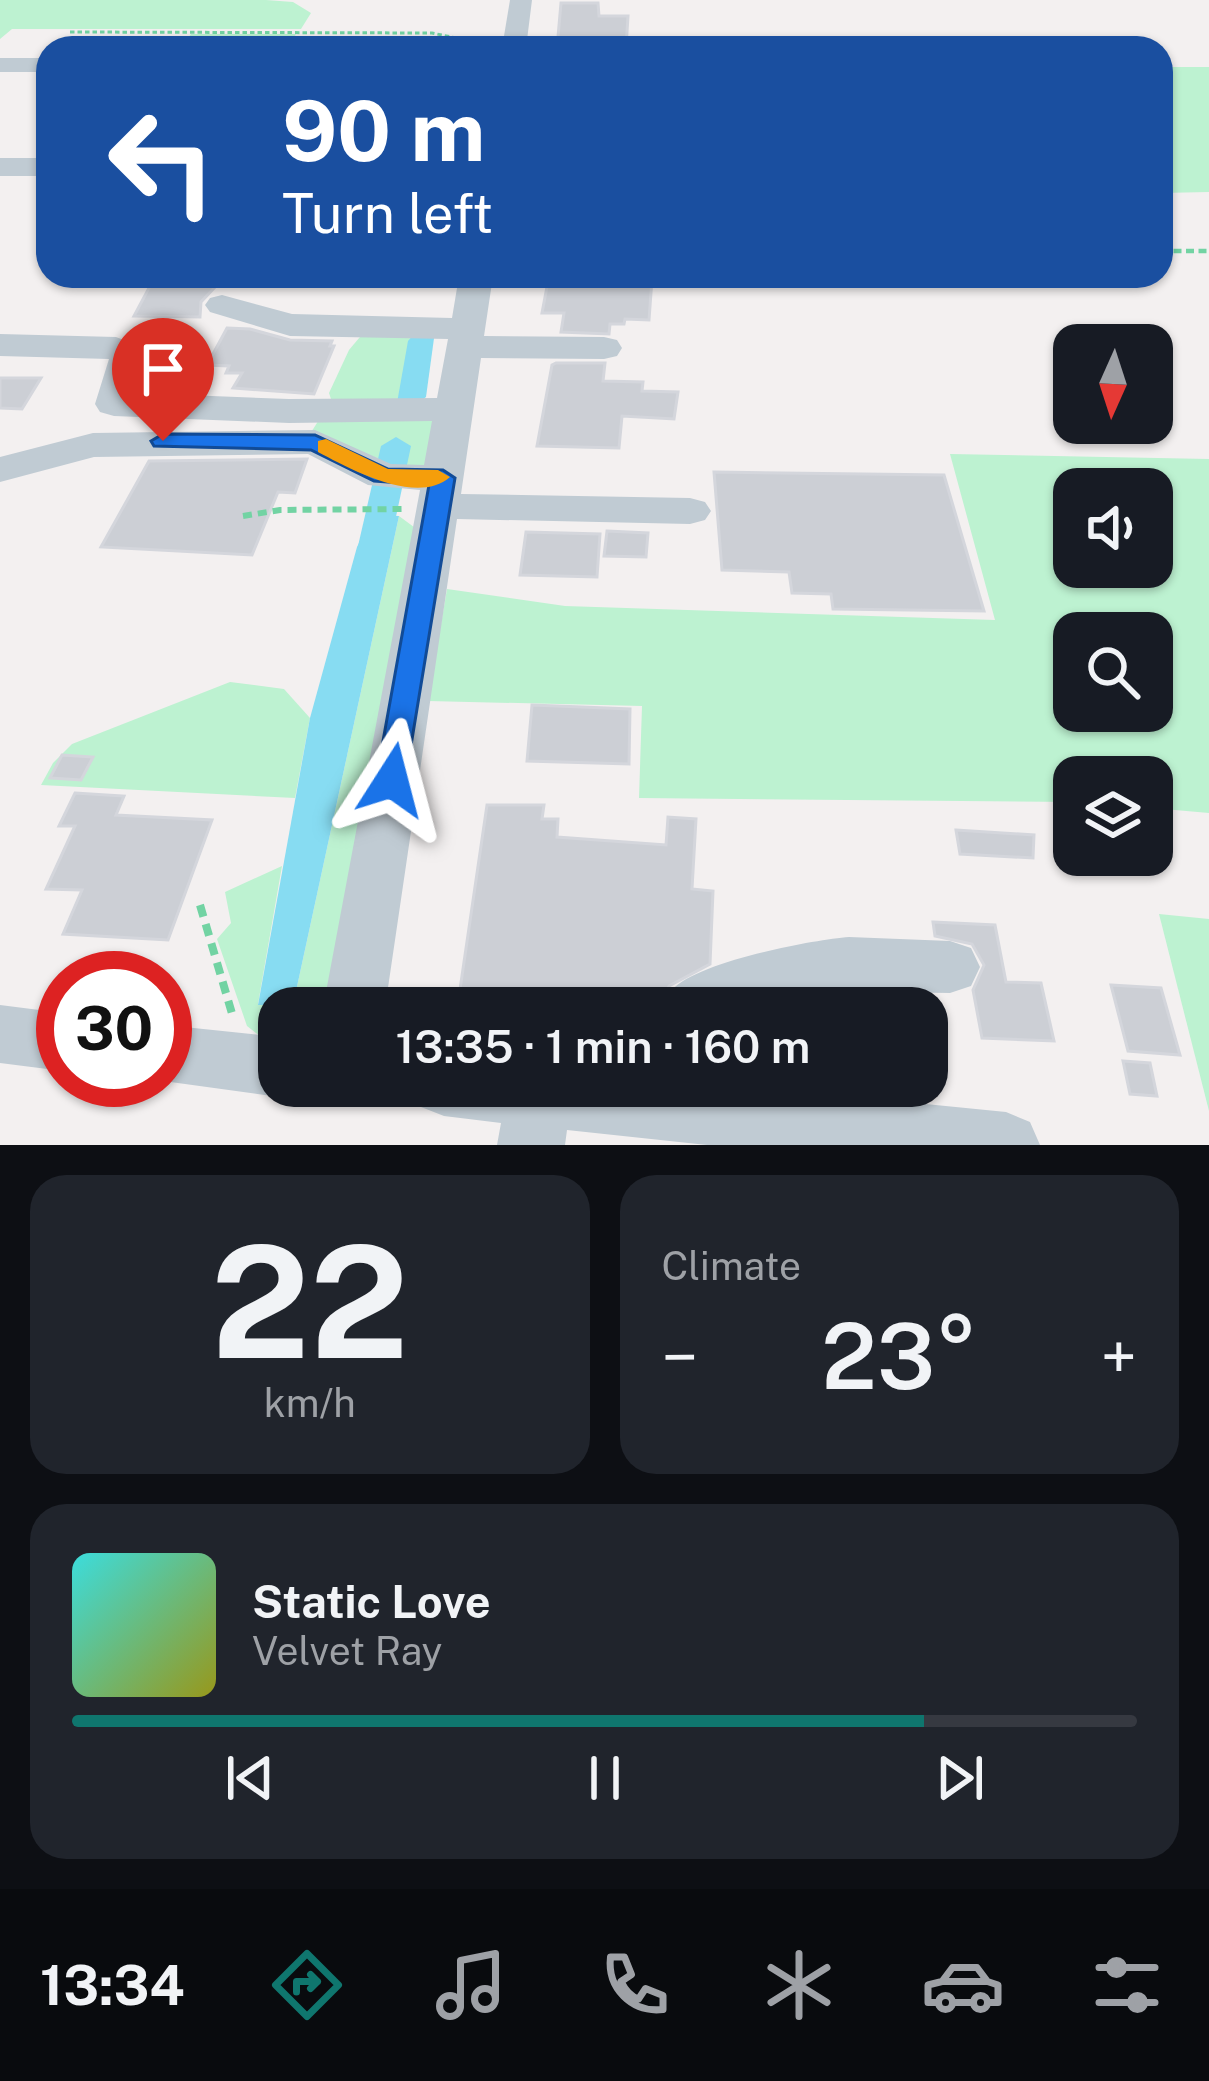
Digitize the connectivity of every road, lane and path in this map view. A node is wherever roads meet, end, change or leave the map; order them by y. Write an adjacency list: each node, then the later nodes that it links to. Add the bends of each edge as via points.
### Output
1 (521, 0): 4 (street)
2 (70, 32): 3 (path)
3 (461, 36)
4 (516, 36)
5 (0, 64): 6 (street)
6 (36, 64)
7 (0, 167): 8 (street)
8 (36, 167)
9 (1173, 251): 10 (path)
10 (1209, 251)
11 (474, 288): 13 (street)
12 (222, 305): 13 (street, via 290,325)
13 (466, 338): 15 (street); 16 (street)
14 (0, 345): 16 (street, via 116,348 128,355 128,367 114,404)
15 (604, 348)
16 (449, 409): 18 (street)
17 (0, 470): 18 (street, via 93,445 315,442 383,476)
18 (440, 492): 19 (street); 20 (path); 23 (street)
19 (691, 511)
20 (243, 516)
21 (200, 905): 27 (path, via 235,1024)
22 (950, 967): 24 (street, via 854,959 797,965)
23 (358, 987)
24 (737, 987)
25 (0, 1034): 26 (street)
26 (36, 1039)
27 (222, 1060)
28 (499, 1107): 31 (street)
29 (600, 1107): 31 (street)
30 (721, 1107): 32 (street)
31 (535, 1121)
32 (1000, 1145)

